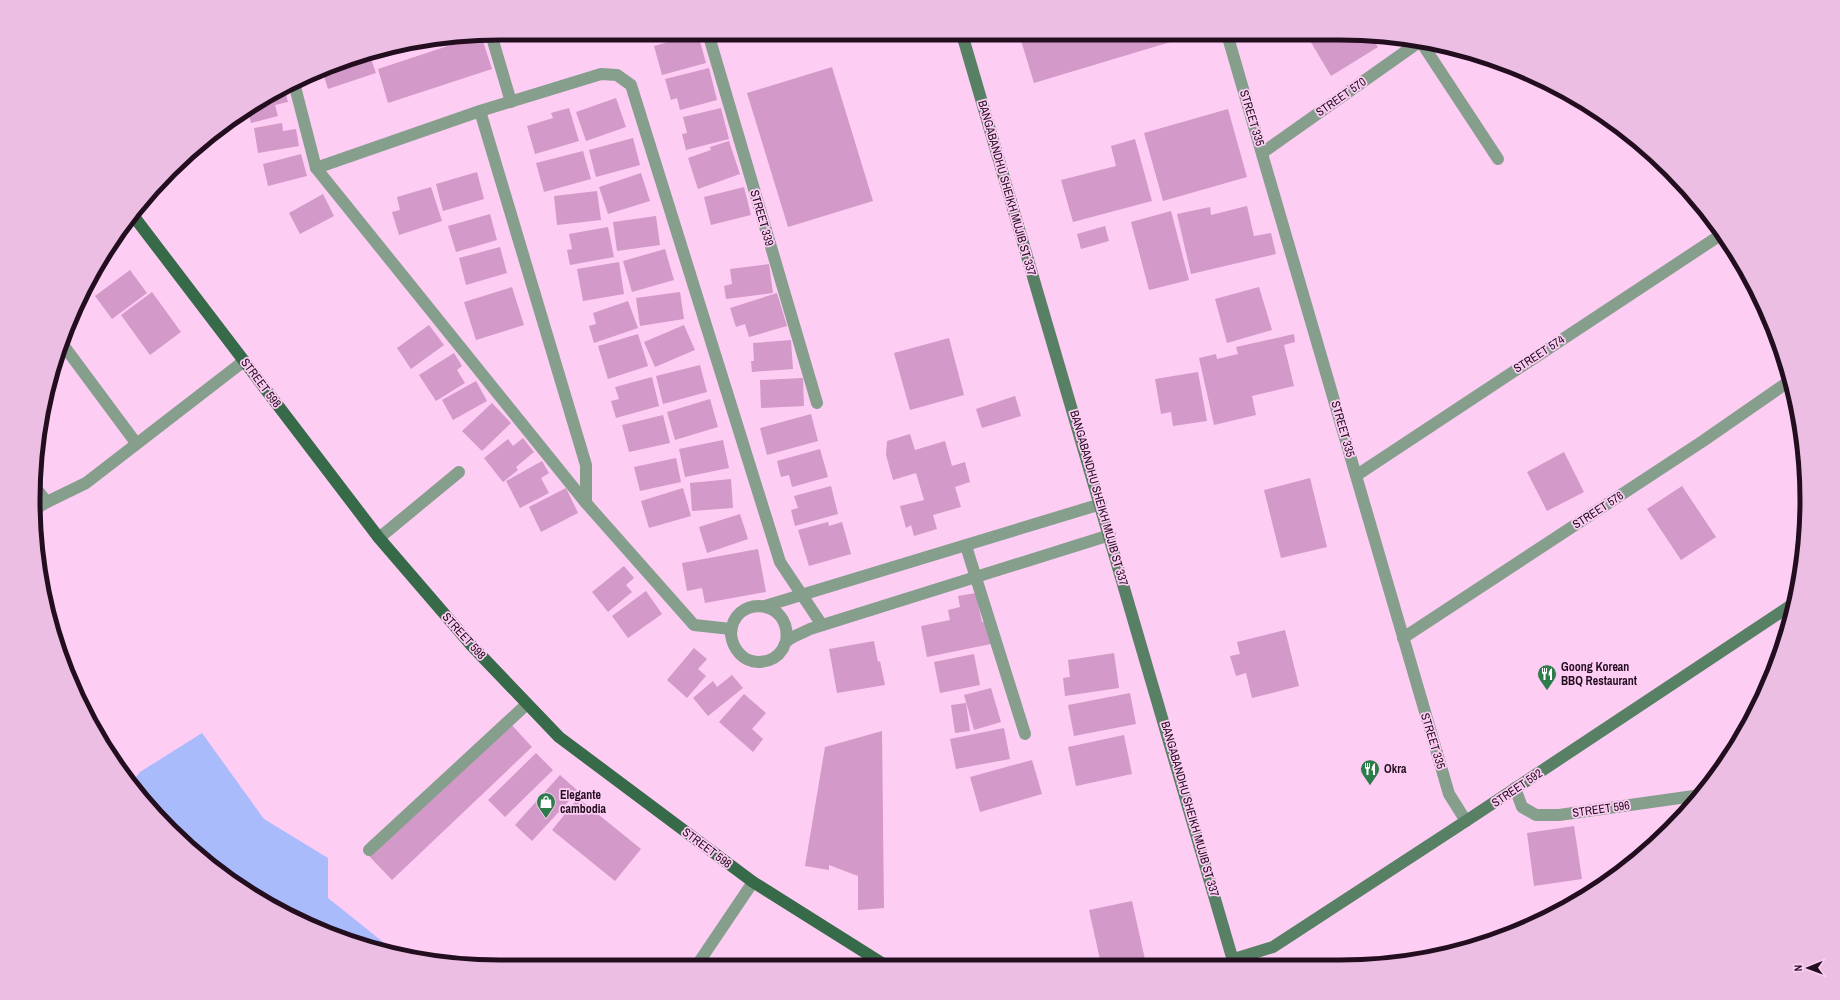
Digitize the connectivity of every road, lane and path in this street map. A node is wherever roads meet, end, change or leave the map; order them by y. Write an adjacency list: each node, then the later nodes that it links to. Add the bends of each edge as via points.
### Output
1 (493, 40): 8 (street)
2 (710, 40): 18 (street, STREET 339)
3 (964, 40): 25 (street, BANGABANDHU SHEIKH MUJIB ST 337)
4 (1229, 40): 10 (street, STREET 335)
5 (1414, 46): 10 (street, STREET 570)
6 (1424, 48): 11 (street)
7 (295, 88): 12 (street)
8 (511, 102): 9 (street); 31 (street, via 601,74 617,75 631,85 780,562)
9 (480, 111): 12 (street); 24 (street, via 586,465)
10 (1262, 152): 21 (street, STREET 335)
11 (1498, 159)
12 (316, 168): 24 (street)
13 (136, 219): 16 (main road, STREET 598)
14 (1717, 237): 21 (street, STREET 574)
15 (66, 347): 19 (street)
16 (244, 361): 19 (street); 28 (main road, STREET 598)
17 (1785, 384): 36 (street, STREET 576)
18 (817, 403)
19 (136, 443): 23 (street, via 86,483)
20 (459, 472): 28 (street)
21 (1357, 475): 36 (street, STREET 335)
22 (40, 494): 23 (street)
23 (47, 502): 26 (street)
24 (586, 503): 35 (street, via 694,625)
25 (1101, 504): 27 (street, BANGABANDHU SHEIKH MUJIB ST 337); 29 (street)
26 (40, 506)
27 (1110, 536): 30 (street); 47 (street, BANGABANDHU SHEIKH MUJIB ST 337)
28 (379, 538): 38 (main road, STREET 598, via 472,646)
29 (966, 546): 30 (street); 31 (street)
30 (975, 577): 34 (street); 39 (street)
31 (803, 596): 32 (street); 34 (street)
32 (764, 606): 35 (street, via 747,608 737,617); 37 (street, via 778,613 783,619 786,626)
33 (1787, 608): 40 (street, STREET 592)
34 (822, 625): 37 (street)
35 (731, 629): 37 (street, via 735,648 748,660 767,661 775,657)
36 (1403, 638): 42 (street, STREET 335, via 1449,794)
37 (786, 642)
38 (527, 704): 43 (street); 44 (main road, STREET 598, via 558,736)
39 (1025, 734)
40 (1515, 788): 41 (street, STREET 596, via 1522,807 1536,814 1559,815); 42 (street, STREET 592)
41 (1692, 796)
42 (1466, 821): 48 (street, STREET 592, via 1273,946)
43 (369, 850)
44 (753, 882): 45 (street); 46 (main road, STREET 598)
45 (700, 960)
46 (877, 960)
47 (1233, 960)
48 (1239, 960)

